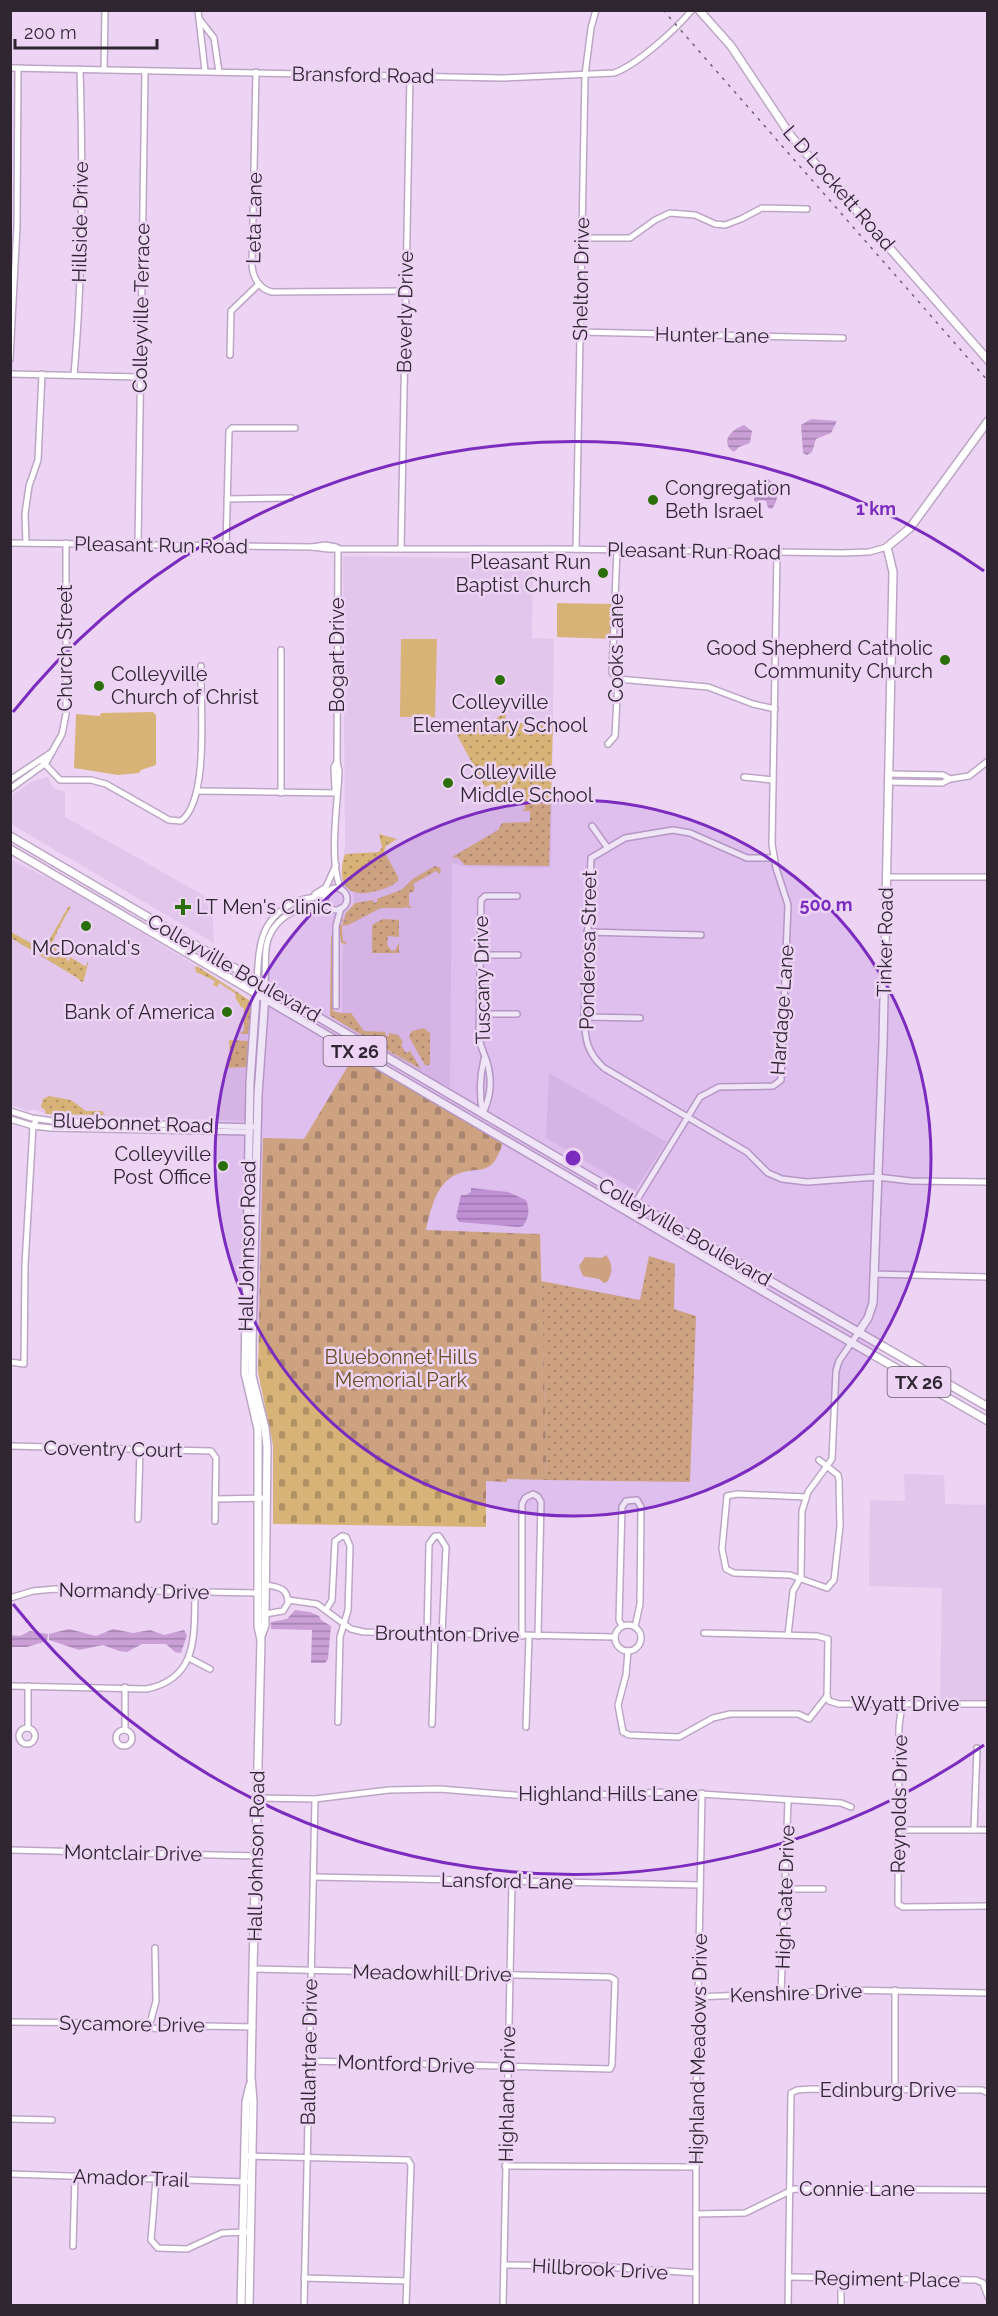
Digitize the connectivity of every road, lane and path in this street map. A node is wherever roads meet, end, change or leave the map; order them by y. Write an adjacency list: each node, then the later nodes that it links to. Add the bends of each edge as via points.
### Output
1 (105, 10): 12 (street)
2 (198, 10): 6 (street)
3 (596, 10): 17 (street, Shelton Drive)
4 (692, 10): 17 (street, Bransford Road, via 625,69)
5 (699, 10): 28 (main road, L D Lockett Road, via 740,58 791,136)
6 (199, 18): 7 (street); 8 (street)
7 (214, 38): 8 (street); 15 (street)
8 (203, 39): 14 (street)
9 (10, 68): 10 (street, Bransford Road)
10 (18, 68): 11 (street, Bransford Road); 20 (street)
11 (80, 69): 12 (street, Bransford Road); 31 (street, Hillside Drive)
12 (104, 70): 13 (street, Bransford Road)
13 (145, 71): 14 (street, Bransford Road); 32 (street, Colleyville Terrace)
14 (205, 71): 15 (street, Bransford Road)
15 (219, 72): 16 (street, Bransford Road)
16 (256, 72): 18 (street, Bransford Road); 22 (street, Leta Lane, via 252,266)
17 (585, 75): 18 (street, Bransford Road); 21 (street, Shelton Drive)
18 (410, 76): 23 (street, Beverly Drive)
19 (807, 209): 21 (street, via 762,208 721,225 695,215 670,213 630,238)
20 (14, 225): 27 (street)
21 (582, 238): 24 (street, Shelton Drive)
22 (259, 284): 23 (street, Leta Lane, via 272,292); 26 (street, via 231,311)
23 (406, 291): 44 (street, Beverly Drive)
24 (580, 332): 25 (street, Hunter Lane); 45 (street, Shelton Drive)
25 (843, 338)
26 (230, 355)
27 (10, 359)
28 (987, 360)
29 (10, 374): 30 (street)
30 (42, 374): 31 (street); 38 (street, via 38,460 29,486)
31 (74, 375): 32 (street)
32 (140, 377): 40 (street, Colleyville Terrace)
33 (987, 421): 42 (main road, Pleasant Run Road, via 910,528)
34 (295, 428): 36 (street, via 230,429)
35 (291, 498): 36 (street)
36 (227, 499): 41 (street)
37 (10, 543): 38 (street, Pleasant Run Road)
38 (26, 543): 39 (street, Pleasant Run Road)
39 (66, 543): 40 (street, Pleasant Run Road); 54 (street, Church Street, via 66,714 62,734)
40 (138, 546): 41 (street, Pleasant Run Road)
41 (226, 547): 43 (street, Pleasant Run Road)
42 (887, 547): 47 (street, Pleasant Run Road, via 869,552); 56 (main road, Tinker Road, via 893,572)
43 (338, 548): 44 (street, Pleasant Run Road); 62 (street, Bogart Drive)
44 (400, 549): 45 (street, Pleasant Run Road)
45 (576, 549): 46 (street, Pleasant Run Road)
46 (617, 549): 47 (street, Pleasant Run Road); 50 (street, Cooks Lane, via 612,673)
47 (777, 553): 51 (street, Hardage Lane)
48 (281, 650): 61 (street)
49 (201, 666): 60 (street)
50 (618, 679): 51 (street, via 708,687); 52 (street, Cooks Lane, via 615,736)
51 (775, 709): 58 (street, Hardage Lane)
52 (608, 744)
53 (987, 761): 56 (street, via 969,776)
54 (43, 762): 57 (street, Church Street); 59 (street, Church Street); 60 (street, via 60,780 106,784 174,822 187,815)
55 (744, 777): 58 (street)
56 (888, 778): 69 (main road, Tinker Road)
57 (10, 780)
58 (773, 780): 67 (street, Hardage Lane)
59 (11, 787)
60 (198, 791): 61 (street)
61 (281, 793): 62 (street)
62 (336, 793): 68 (street, Bogart Drive)
63 (592, 826): 65 (street)
64 (10, 836): 86 (main road, Colleyville Boulevard / TX 26)
65 (608, 847): 67 (street, Ponderosa Street, via 633,836 673,830 690,833 747,858); 82 (street, Ponderosa Street, via 590,861)
66 (10, 849): 88 (main road, Colleyville Boulevard / TX 26)
67 (773, 858): 102 (street, Hardage Lane, via 788,905 781,1080 773,1086 719,1087 700,1097)
68 (336, 865): 71 (street, Bogart Drive); 72 (street, Bogart Drive); 74 (street, via 326,887)
69 (887, 877): 70 (street); 113 (main road, Tinker Road)
70 (987, 878)
71 (341, 888): 72 (street); 77 (street, via 347,899)
72 (329, 890): 74 (street, via 321,896); 76 (street, via 324,900)
73 (517, 896): 84 (street, Tuscany Drive, via 485,896 481,900)
74 (308, 897): 75 (street)
75 (294, 903): 78 (street); 79 (street)
76 (328, 907): 77 (street); 78 (street, via 309,905); 80 (street)
77 (341, 908): 80 (street)
78 (296, 910): 81 (street)
79 (268, 926): 81 (street); 86 (street, Hall Johnson Road, via 260,944)
80 (336, 926): 90 (street)
81 (272, 932): 87 (street, Hall Johnson Road, via 267,946)
82 (587, 932): 83 (street); 93 (street, Ponderosa Street)
83 (701, 935)
84 (480, 955): 85 (street); 91 (street, Tuscany Drive)
85 (518, 955)
86 (257, 981): 87 (main road, Colleyville Boulevard / TX 26); 88 (main road, Hall Johnson Road)
87 (265, 986): 89 (main road, Hall Johnson Road); 101 (main road, Colleyville Boulevard / TX 26)
88 (256, 993): 89 (main road, Colleyville Boulevard / TX 26); 96 (main road, Hall Johnson Road)
89 (265, 998): 99 (main road, Hall Johnson Road); 107 (main road, Colleyville Boulevard / TX 26)
90 (336, 1006)
91 (480, 1014): 92 (street); 95 (street, Tuscany Drive, via 479,1038)
92 (517, 1014)
93 (584, 1017): 94 (street); 102 (street, Ponderosa Street, via 587,1046 597,1062)
94 (640, 1018)
95 (484, 1059): 97 (street, Tuscany Drive); 98 (street, Tuscany Drive)
96 (250, 1071): 99 (main road); 110 (main road, Hall Johnson Road)
97 (489, 1083): 98 (street); 101 (street, Tuscany Drive, via 489,1104)
98 (481, 1084): 101 (street, Tuscany Drive)
99 (258, 1095): 111 (main road, Hall Johnson Road)
100 (10, 1111): 104 (street, Bluebonnet Road)
101 (483, 1113): 107 (main road); 115 (main road, Colleyville Boulevard / TX 26)
102 (687, 1115): 113 (street, Ponderosa Street, via 782,1179 807,1182); 115 (street, Hardage Lane)
103 (10, 1119): 108 (street, Bluebonnet Road)
104 (37, 1119): 105 (street, Bluebonnet Road); 108 (street)
105 (109, 1121): 106 (street, Bluebonnet Road); 109 (street)
106 (174, 1123): 110 (street, Bluebonnet Road); 112 (street)
107 (477, 1123): 117 (main road, Colleyville Boulevard / TX 26)
108 (33, 1126): 109 (street, Bluebonnet Road); 122 (street, via 24,1364)
109 (108, 1129): 112 (street, Bluebonnet Road)
110 (249, 1129): 111 (street, Bluebonnet Road); 112 (street, Bluebonnet Road); 130 (main road, Hall Johnson Road, via 245,1373 258,1429)
111 (258, 1130): 131 (main road, Hall Johnson Road, via 252,1376 265,1428)
112 (173, 1131)
113 (877, 1177): 114 (street, Ponderosa Street); 118 (main road, Tinker Road)
114 (987, 1182)
115 (634, 1203): 116 (main road, Colleyville Boulevard / TX 26)
116 (731, 1259): 117 (main road); 120 (main road, Colleyville Boulevard / TX 26)
117 (726, 1270): 121 (main road, Colleyville Boulevard / TX 26)
118 (874, 1274): 119 (street); 120 (main road, Tinker Road, via 873,1303)
119 (987, 1277)
120 (858, 1333): 121 (street); 123 (main road, Colleyville Boulevard / TX 26)
121 (851, 1343): 124 (main road, Colleyville Boulevard / TX 26); 128 (street, via 836,1371 832,1459)
122 (10, 1362)
123 (987, 1407)
124 (987, 1421)
125 (10, 1446): 126 (street, Coventry Court)
126 (140, 1450): 132 (street, Coventry Court, via 211,1451 215,1455); 133 (street)
127 (819, 1460): 128 (street)
128 (826, 1467): 129 (street); 135 (street, via 839,1480 840,1526 834,1580 827,1588)
129 (806, 1497): 135 (street, via 802,1511); 135 (street, via 727,1496 722,1549 726,1569 734,1574)
130 (257, 1498): 131 (street); 132 (street); 138 (main road, Hall Johnson Road)
131 (266, 1498): 136 (main road, Hall Johnson Road)
132 (215, 1499): 134 (street)
133 (138, 1519)
134 (215, 1521)
135 (801, 1577): 150 (street, via 793,1591)
136 (266, 1585): 140 (street, via 283,1589); 142 (main road, Hall Johnson Road)
137 (195, 1592): 138 (street, Normandy Drive); 139 (street, Normandy Drive, via 55,1589); 157 (street, via 194,1639)
138 (258, 1593): 151 (main road, Hall Johnson Road)
139 (10, 1598)
140 (288, 1600): 141 (street, Brouthton Drive, via 311,1602); 142 (street, via 283,1611)
141 (326, 1610): 143 (street, Brouthton Drive); 143 (street, via 332,1600 335,1541 342,1536 350,1546)
142 (266, 1614): 151 (main road, Hall Johnson Road)
143 (345, 1624): 147 (street, Brouthton Drive, via 364,1632); 165 (street, via 340,1637)
144 (622, 1626): 145 (street); 145 (street, via 622,1507 633,1499 641,1507 640,1604); 155 (street)
145 (635, 1627): 156 (street, via 641,1642 635,1650)
146 (704, 1633): 150 (street)
147 (427, 1634): 148 (street, Brouthton Drive); 149 (street, via 429,1544 439,1536 446,1547)
148 (435, 1634): 149 (street, Brouthton Drive); 166 (street)
149 (442, 1635): 152 (street, Brouthton Drive)
150 (788, 1635): 162 (street, via 828,1639)
151 (261, 1636): 172 (main road, Hall Johnson Road)
152 (522, 1636): 153 (street, Brouthton Drive); 154 (street, via 522,1504 533,1494 541,1502)
153 (529, 1636): 154 (street, Brouthton Drive); 167 (street)
154 (538, 1636): 155 (street, Brouthton Drive)
155 (615, 1637): 156 (street, via 617,1646)
156 (628, 1651): 162 (street, via 618,1705 623,1732 629,1736 679,1737 713,1718 730,1714 798,1714 809,1719)
157 (189, 1658): 158 (street); 161 (street, via 163,1684 146,1689)
158 (210, 1669)
159 (10, 1686): 160 (street)
160 (28, 1686): 161 (street); 168 (street)
161 (125, 1687): 169 (street)
162 (827, 1696): 163 (street, Wyatt Drive, via 829,1701 839,1704)
163 (902, 1704): 164 (street, Wyatt Drive); 176 (street, Reynolds Drive)
164 (987, 1704)
165 (338, 1722)
166 (432, 1724)
167 (526, 1727)
168 (28, 1728)
169 (125, 1730)
170 (977, 1748): 177 (street)
171 (702, 1794): 173 (street, Highland Hills Lane, via 537,1797 408,1789); 174 (street, Highland Hills Lane); 183 (street, Highland Meadows Drive)
172 (257, 1798): 173 (street, Highland Hills Lane); 180 (main road, Hall Johnson Road)
173 (315, 1799): 181 (street, Ballantrae Drive)
174 (788, 1801): 175 (street, Highland Hills Lane, via 841,1803); 184 (street, High Gate Drive)
175 (851, 1808)
176 (898, 1830): 177 (street); 186 (street, Reynolds Drive, via 898,1904)
177 (974, 1830): 178 (street)
178 (987, 1830)
179 (10, 1850): 180 (street, Montclair Drive)
180 (256, 1857): 188 (main road, Hall Johnson Road)
181 (314, 1877): 182 (street, Lansford Lane); 189 (street, Ballantrae Drive)
182 (512, 1882): 183 (street, Lansford Lane); 190 (street, Highland Drive)
183 (700, 1885): 194 (street, Highland Meadows Drive)
184 (785, 1889): 185 (street); 192 (street, High Gate Drive)
185 (823, 1889)
186 (987, 1906)
187 (155, 1948): 196 (street, via 156,2001)
188 (253, 1969): 189 (street, Meadowhill Drive); 197 (main road, Hall Johnson Road)
189 (311, 1970): 190 (street, Meadowhill Drive); 198 (street, Ballantrae Drive)
190 (510, 1973): 199 (street, Highland Drive); 200 (street, Meadowhill Drive, via 615,1980)
191 (895, 1990): 192 (street, Kenshire Drive); 193 (street, Kenshire Drive); 201 (street)
192 (781, 1993): 194 (street, Kenshire Drive)
193 (987, 1993)
194 (698, 1997): 208 (street, Highland Meadows Drive)
195 (10, 2022): 196 (street, Sycamore Drive)
196 (149, 2027): 197 (street, Sycamore Drive)
197 (252, 2027): 205 (main road, Hall Johnson Road, via 246,2102)
198 (309, 2061): 199 (street, Montford Drive); 206 (street, Ballantrae Drive)
199 (507, 2067): 200 (street, Montford Drive); 207 (street, Highland Drive)
200 (610, 2069)
201 (895, 2090): 202 (street, Edinburg Drive); 213 (street, Edinburg Drive, via 811,2089 791,2093)
202 (987, 2092)
203 (10, 2119): 204 (street)
204 (52, 2120)
205 (248, 2156): 206 (street); 212 (main road, Hall Johnson Road)
206 (307, 2157): 221 (street, Ballantrae Drive); 223 (street, via 410,2161)
207 (506, 2166): 208 (street); 218 (street, Highland Drive)
208 (696, 2167): 215 (street, Highland Meadows Drive)
209 (10, 2175): 210 (street, Amador Trail)
210 (75, 2176): 211 (street, Amador Trail); 217 (street)
211 (156, 2179): 212 (street, Amador Trail); 216 (street, via 151,2240 155,2246 187,2249 222,2233)
212 (247, 2181): 216 (main road, Hall Johnson Road)
213 (791, 2189): 214 (street, Connie Lane); 215 (street, Connie Lane, via 751,2211); 220 (street)
214 (987, 2190)
215 (696, 2214): 219 (street, Highland Meadows Drive)
216 (246, 2232): 225 (main road, Hall Johnson Road); 226 (main road, Hall Johnson Road)
217 (72, 2246)
218 (504, 2265): 219 (street, Hillbrook Drive); 229 (street, Highland Drive)
219 (696, 2273): 230 (street, Highland Meadows Drive)
220 (789, 2277): 222 (street, Regiment Place); 231 (street)
221 (304, 2278): 223 (street); 227 (street, Ballantrae Drive)
222 (841, 2278): 224 (street, Regiment Place, via 976,2280 983,2283); 232 (street)
223 (407, 2281): 228 (street)
224 (987, 2297)
225 (241, 2306)
226 (249, 2306)
227 (304, 2306)
228 (406, 2306)
229 (503, 2306)
230 (696, 2306)
231 (788, 2306)
232 (841, 2306)

